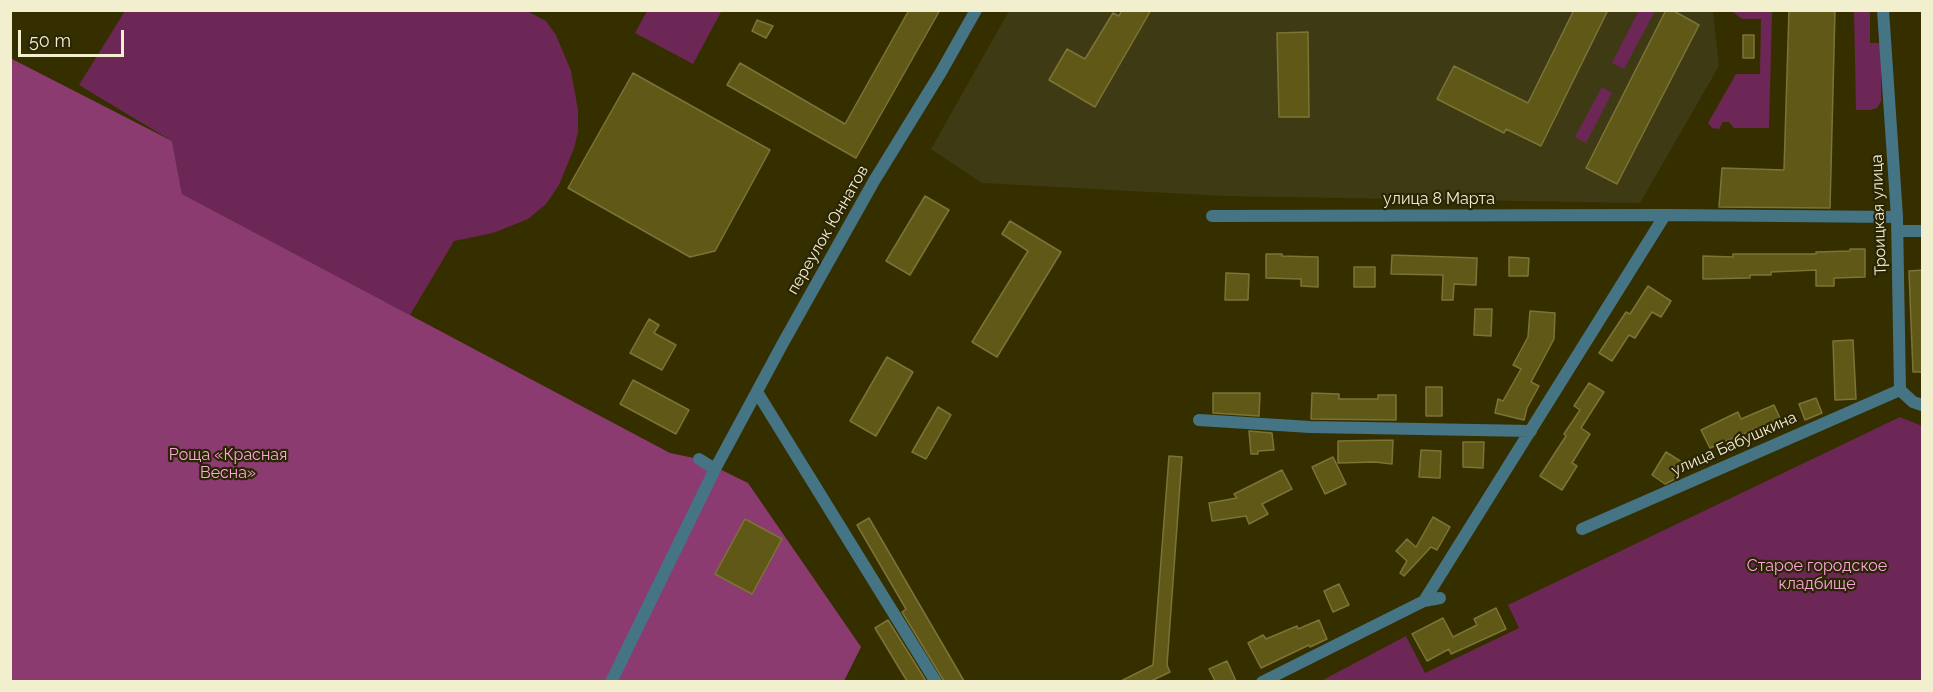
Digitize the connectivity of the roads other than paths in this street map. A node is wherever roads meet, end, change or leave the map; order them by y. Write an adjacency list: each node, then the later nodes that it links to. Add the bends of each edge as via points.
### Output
1 (976, 10): 9 (street, переулок Юннатов, via 874,181)
2 (1883, 10): 5 (street, Троицкая улица)
3 (1665, 215): 4 (street, улица 8 Марта); 5 (street, улица 8 Марта); 12 (street)
4 (1212, 216)
5 (1897, 218): 6 (street, Троицкая улица)
6 (1897, 231): 7 (street); 8 (street, Троицкая улица)
7 (1923, 231)
8 (1900, 390): 10 (street); 15 (street, улица Бабушкина)
9 (757, 392): 14 (street, переулок Юннатов); 19 (street)
10 (1923, 405)
11 (1199, 420): 12 (street, via 1310,427)
12 (1531, 431): 17 (street)
13 (699, 459): 14 (street)
14 (715, 469): 18 (street, переулок Юннатов)
15 (1582, 529)
16 (1440, 598): 17 (street)
17 (1424, 601): 20 (street)
18 (611, 681)
19 (936, 681)
20 (1262, 681)

